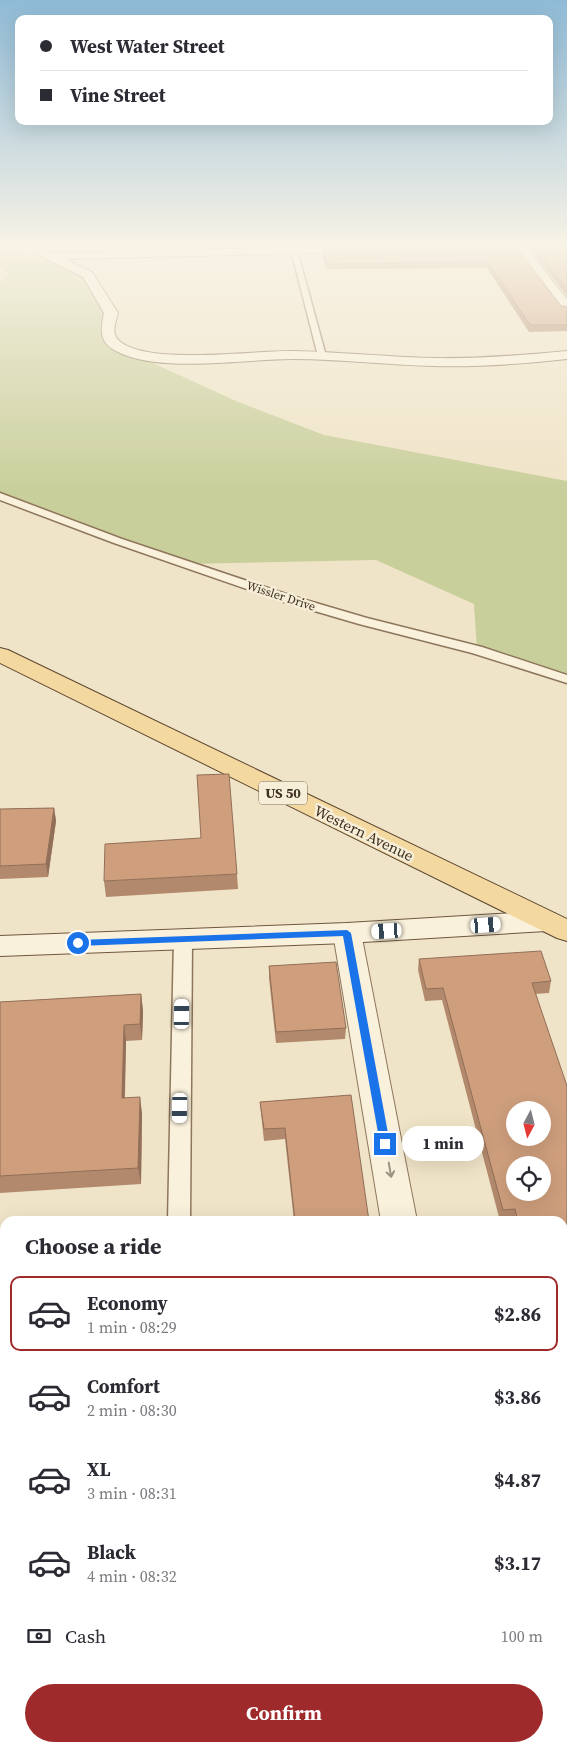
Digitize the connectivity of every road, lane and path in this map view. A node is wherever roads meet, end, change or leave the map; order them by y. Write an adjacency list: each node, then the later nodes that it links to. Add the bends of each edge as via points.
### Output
1 (108, 327): 4 (street, via 114,344 133,354 155,358)
2 (316, 327): 4 (lane)
3 (567, 355): 4 (street, via 427,362)
4 (322, 356)
5 (0, 496): 7 (lane, Wissler Drive, via 118,541 288,599 477,650)
6 (0, 655): 8 (main road, Western Avenue / US 50)
7 (567, 679)
8 (560, 924): 9 (street)
9 (347, 933): 10 (street); 13 (street, one-way to 13)
10 (183, 939): 11 (street); 12 (lane)
11 (0, 946)
12 (179, 1216)
13 (398, 1216)

